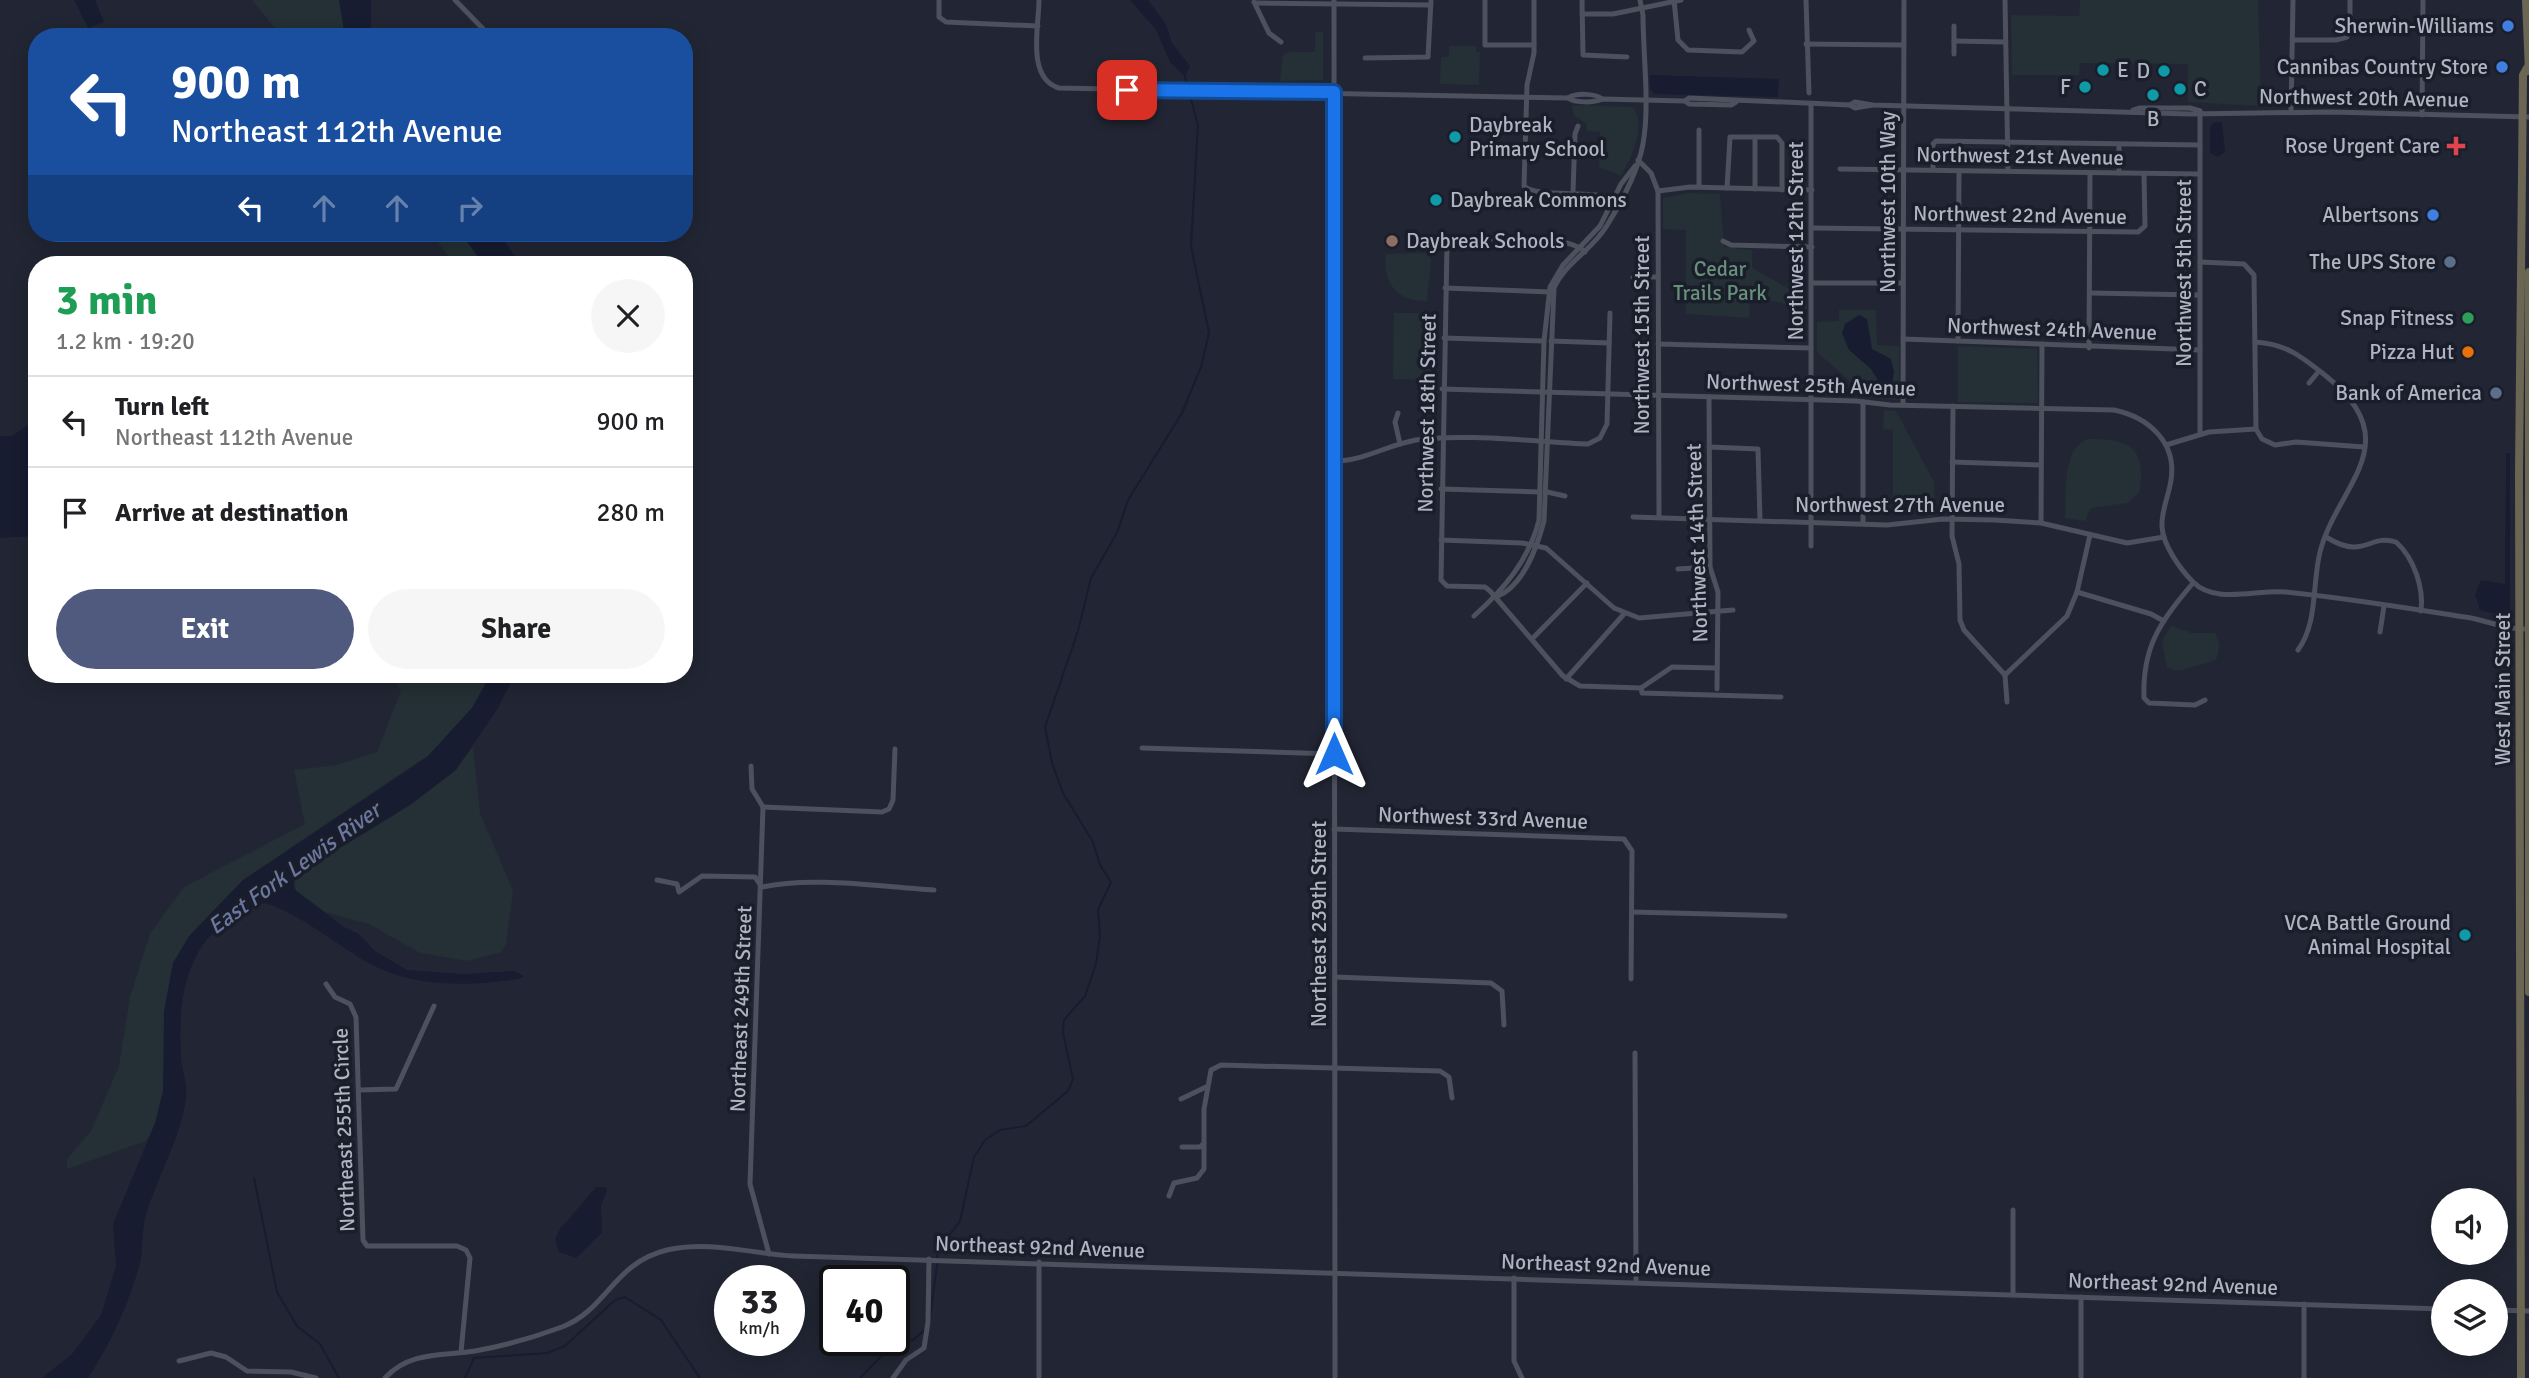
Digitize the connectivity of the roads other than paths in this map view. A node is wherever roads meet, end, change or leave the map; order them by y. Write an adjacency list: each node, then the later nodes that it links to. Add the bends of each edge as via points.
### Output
1 (455, 0): 23 (street)
2 (939, 0): 21 (street, via 939,17 946,22)
3 (1039, 0): 21 (street)
4 (1485, 0): 31 (street, via 1485,45)
5 (1534, 0): 31 (street)
6 (1582, 0): 20 (street)
7 (1640, 0): 19 (street)
8 (1806, 0): 29 (street)
9 (1904, 0): 30 (street, Northwest 10th Way)
10 (2005, 0): 28 (street)
11 (2293, 0): 25 (street)
12 (2350, 0): 25 (street, via 2347,37)
13 (2423, 0): 45 (street)
14 (2526, 0): 35 (highway, West Main Street)
15 (1677, 1): 19 (street); 24 (street, via 1678,40 1692,51 1742,52 1754,41)
16 (1254, 2): 17 (street); 27 (street, via 1269,33)
17 (1334, 2): 18 (street); 36 (street, Northeast 239th Street)
18 (1431, 3): 34 (street, via 1428,57)
19 (1642, 8): 20 (street); 39 (street)
20 (1582, 14): 33 (street, via 1583,55)
21 (1038, 26): 36 (street, Northwest 20th Avenue, via 1039,70 1049,84 1069,89)
22 (1954, 26): 26 (street)
23 (482, 28)
24 (1749, 30)
25 (2293, 40): 44 (street)
26 (1954, 41): 28 (street); 32 (street)
27 (1281, 42)
28 (2005, 42): 42 (street)
29 (1806, 44): 30 (street); 37 (street)
30 (1904, 45): 41 (street, Northwest 10th Way)
31 (1534, 46): 38 (street)
32 (1954, 54)
33 (1627, 57)
34 (1365, 58)
35 (2528, 70): 46 (highway, West Main Street, via 2523,75)
36 (1334, 92): 38 (street, Northwest 20th Avenue); 122 (street, Northeast 239th Street)
37 (1809, 93)
38 (1526, 97): 39 (street, Northwest 20th Avenue); 69 (street, via 1525,187)
39 (1644, 100): 40 (street, Northwest 20th Avenue); 53 (street, via 1643,141)
40 (1811, 104): 41 (street, Northwest 20th Avenue); 67 (street, Northwest 12th Street)
41 (1904, 106): 42 (street, Northwest 20th Avenue); 55 (street, Northwest 10th Way)
42 (2006, 108): 43 (street, Northwest 20th Avenue); 50 (street)
43 (2200, 111): 44 (street, Northwest 20th Avenue); 52 (street, Northwest 5th Street)
44 (2291, 112): 45 (street, Northwest 20th Avenue)
45 (2422, 115): 46 (street, Northwest 20th Avenue)
46 (2526, 117): 157 (highway, West Main Street)
47 (1578, 126): 69 (street)
48 (1699, 130): 63 (street)
49 (1755, 137): 64 (street, via 1729,138); 65 (street); 66 (street, via 1781,138)
50 (2008, 141): 51 (street); 56 (street, via 1936,141); 58 (street)
51 (2119, 144): 52 (street); 60 (street)
52 (2200, 145): 62 (street, Northwest 5th Street)
53 (1637, 163): 68 (street, via 1651,173); 70 (street)
54 (1840, 169): 55 (street, Northwest 21st Avenue)
55 (1904, 170): 56 (street, Northwest 21st Avenue); 72 (street, Northwest 10th Way)
56 (1933, 170): 57 (street, Northwest 21st Avenue)
57 (1959, 171): 58 (street, Northwest 21st Avenue); 73 (street)
58 (2008, 172): 59 (street, Northwest 21st Avenue)
59 (2090, 173): 60 (street, Northwest 21st Avenue); 74 (street)
60 (2119, 173): 61 (street, Northwest 21st Avenue)
61 (2144, 174): 62 (street, Northwest 21st Avenue); 74 (street, Northwest 22nd Avenue, via 2143,230)
62 (2199, 174): 78 (street, Northwest 5th Street)
63 (1699, 187): 64 (street); 68 (street)
64 (1727, 188): 65 (street)
65 (1755, 189): 66 (street)
66 (1782, 190): 67 (street)
67 (1812, 190): 71 (street, Northwest 12th Street)
68 (1658, 191): 81 (street, Northwest 15th Street)
69 (1573, 192): 70 (street, via 1599,193)
70 (1617, 200): 77 (street, via 1598,239)
71 (1812, 228): 72 (street, Northwest 22nd Avenue); 76 (street, Northwest 12th Street)
72 (1903, 229): 73 (street, Northwest 22nd Avenue); 83 (street, Northwest 10th Way)
73 (1959, 230): 74 (street, Northwest 22nd Avenue); 92 (street)
74 (2090, 232): 86 (street)
75 (1723, 241): 76 (street)
76 (1812, 247): 82 (street, Northwest 12th Street)
77 (1583, 250): 84 (street, Northwest 18th Street, via 1560,241 1456,239 1446,248); 85 (street)
78 (2200, 262): 87 (street, Northwest 5th Street); 93 (street, via 2240,263 2250,268 2255,280)
79 (2529, 272): 121 (highway, West Main Street)
80 (1633, 277): 81 (street)
81 (1658, 277): 95 (street, Northwest 15th Street)
82 (1811, 283): 83 (street); 97 (street, Northwest 12th Street)
83 (1903, 284): 90 (street, Northwest 10th Way)
84 (1445, 288): 85 (street); 89 (street, Northwest 18th Street)
85 (1551, 292): 91 (street)
86 (2090, 293): 87 (street); 98 (street)
87 (2199, 296): 99 (street, Northwest 5th Street)
88 (1610, 313): 94 (street)
89 (1444, 338): 91 (street); 102 (street, Northwest 18th Street)
90 (1903, 339): 92 (street, Northwest 24th Avenue); 109 (street, Northwest 10th Way)
91 (1548, 341): 94 (street); 103 (street)
92 (1958, 341): 96 (street, Northwest 24th Avenue)
93 (2255, 342): 100 (street, via 2287,347); 113 (street)
94 (1609, 343): 104 (street)
95 (1658, 344): 97 (street); 105 (street, Northwest 15th Street)
96 (2042, 344): 98 (street, Northwest 24th Avenue); 111 (street)
97 (1811, 348): 107 (street, Northwest 12th Street)
98 (2089, 348): 99 (street, Northwest 24th Avenue)
99 (2200, 350): 114 (street, Northwest 5th Street)
100 (2319, 371): 101 (street); 120 (street, via 2352,402 2363,429)
101 (2309, 383)
102 (1442, 389): 103 (street, Northwest 25th Avenue); 115 (street, Northwest 18th Street)
103 (1546, 392): 104 (street, Northwest 25th Avenue); 116 (street)
104 (1608, 394): 105 (street, Northwest 25th Avenue); 116 (street, via 1607,424 1600,438 1588,444)
105 (1658, 395): 106 (street, Northwest 25th Avenue); 129 (street, Northwest 15th Street)
106 (1709, 397): 107 (street, Northwest 25th Avenue); 119 (street, Northwest 14th Street)
107 (1811, 400): 108 (street, Northwest 25th Avenue); 133 (street, Northwest 12th Street)
108 (1863, 402): 109 (street, Northwest 25th Avenue); 134 (street)
109 (1903, 405): 110 (street, Northwest 25th Avenue)
110 (1953, 406): 111 (street, Northwest 25th Avenue); 123 (street)
111 (2042, 408): 118 (street, Northwest 25th Avenue, via 2130,413 2152,426); 124 (street)
112 (1398, 413): 117 (street, via 1395,422)
113 (2256, 429): 114 (street); 120 (street, via 2262,439 2275,445)
114 (2200, 434): 118 (street)
115 (1441, 439): 116 (street); 117 (street); 125 (street, Northwest 18th Street)
116 (1545, 443): 126 (street)
117 (1400, 444): 122 (street, via 1362,459)
118 (2166, 445): 137 (street, via 2172,474 2162,523)
119 (1709, 447): 130 (street, Northwest 14th Street); 132 (street, via 1754,447 1760,452)
120 (2364, 447): 138 (street, via 2360,473)
121 (2528, 458): 144 (highway, West Main Street)
122 (1334, 461): 171 (street, Northeast 239th Street)
123 (1952, 463): 124 (street); 131 (street)
124 (2041, 465): 135 (street)
125 (1441, 489): 126 (street); 139 (street, Northwest 18th Street)
126 (1543, 492): 127 (street); 140 (street, via 1544,520)
127 (1565, 496)
128 (1633, 517): 129 (street, Northwest 27th Avenue)
129 (1658, 518): 130 (street, Northwest 27th Avenue)
130 (1709, 519): 132 (street, Northwest 27th Avenue); 142 (street, Northwest 14th Street)
131 (1951, 519): 134 (street, Northwest 27th Avenue); 135 (street, Northwest 27th Avenue); 162 (street, via 1959,564 1960,623)
132 (1760, 520): 133 (street, Northwest 27th Avenue)
133 (1811, 522): 134 (street, Northwest 27th Avenue); 141 (street, Northwest 12th Street)
134 (1863, 523)
135 (2041, 523): 136 (street, Northwest 27th Avenue)
136 (2090, 535): 137 (street, Northwest 27th Avenue, via 2133,543); 147 (street)
137 (2164, 537): 146 (street)
138 (2326, 537): 148 (street); 152 (street, via 2356,548 2382,540 2396,542 2422,590)
139 (1441, 540): 140 (street); 149 (street, Northwest 18th Street, via 1443,584 1485,587)
140 (1534, 545): 145 (street, via 1557,555); 149 (street, via 1522,573)
141 (1811, 546)
142 (1710, 567): 143 (street); 154 (street, Northwest 14th Street, via 1718,592)
143 (1678, 569)
144 (2528, 581): 157 (highway, West Main Street)
145 (1587, 583): 153 (street); 159 (street)
146 (2193, 583): 148 (street, via 2221,594); 156 (street)
147 (2077, 592): 156 (street); 162 (street, via 2067,616)
148 (2314, 596): 150 (street); 160 (street, via 2308,633)
149 (1496, 597): 155 (street); 159 (street)
150 (2384, 606): 152 (street); 158 (street)
151 (1733, 611): 154 (street)
152 (2421, 611): 157 (street)
153 (1624, 614): 154 (street, via 1643,619 1673,613); 163 (street)
154 (1717, 614): 161 (street, Northwest 14th Street)
155 (1474, 616)
156 (2164, 621): 167 (street, via 2145,660 2144,698 2147,702 2195,705)
157 (2524, 630): 183 (highway, West Main Street); 206 (highway, West Main Street)
158 (2380, 632)
159 (1532, 639): 163 (street)
160 (2298, 650)
161 (1717, 667): 164 (street, via 1671,667); 165 (street, Northwest 14th Street)
162 (2005, 675): 168 (street)
163 (1566, 679): 164 (street, via 1573,684)
164 (1640, 688): 166 (street, via 1642,693)
165 (1717, 689)
166 (1780, 697)
167 (2205, 700)
168 (2007, 702)
169 (1142, 748): 171 (street)
170 (895, 749): 173 (street, via 889,809)
171 (1334, 754): 174 (street, Northeast 239th Street)
172 (751, 766): 173 (street, Northeast 249th Street, via 752,789)
173 (763, 807): 176 (street, Northeast 249th Street)
174 (1334, 829): 178 (street, Northwest 33rd Avenue, via 1619,838 1629,843 1632,851); 180 (street, Northeast 239th Street)
175 (657, 880): 176 (street, via 672,880 679,892 702,876 755,877)
176 (762, 887): 177 (street, via 802,884); 196 (street, Northeast 249th Street, via 750,1184)
177 (934, 890)
178 (1632, 912): 179 (street); 181 (street)
179 (1785, 916)
180 (1335, 976): 185 (street, via 1491,984 1502,991); 187 (street, Northeast 239th Street)
181 (1631, 979)
182 (326, 984): 189 (street, Northeast 255th Circle, via 335,997 355,1010)
183 (2529, 992)
184 (434, 1006): 189 (street, via 396,1089)
185 (1504, 1025)
186 (1635, 1053): 201 (street)
187 (1336, 1069): 188 (street, via 1221,1065 1211,1070); 190 (street, via 1440,1071 1449,1077); 199 (street, Northeast 239th Street)
188 (1206, 1087): 191 (street); 192 (street)
189 (359, 1090): 207 (street, Northeast 255th Circle, via 360,1232 367,1246 457,1246 466,1250 470,1258)
190 (1452, 1098)
191 (1181, 1099)
192 (1204, 1143): 193 (street); 194 (street, via 1202,1174 1174,1183)
193 (1182, 1147)
194 (1169, 1196)
195 (2012, 1210): 202 (street)
196 (769, 1254): 197 (street, Northeast 92nd Avenue); 207 (street, Northeast 92nd Avenue, via 705,1246 657,1252 627,1268 573,1322)
197 (929, 1259): 198 (street, Northeast 92nd Avenue); 211 (street, via 924,1348 906,1360)
198 (1039, 1262): 199 (street, Northeast 92nd Avenue); 212 (street)
199 (1336, 1272): 200 (street, Northeast 92nd Avenue); 213 (street, Northeast 239th Street)
200 (1514, 1278): 201 (street, Northeast 92nd Avenue); 214 (street, via 1514,1361)
201 (1636, 1282): 202 (street, Northeast 92nd Avenue)
202 (2013, 1294): 203 (street, Northeast 92nd Avenue)
203 (2081, 1297): 204 (street, Northeast 92nd Avenue); 215 (street)
204 (2304, 1304): 205 (street, Northeast 92nd Avenue); 216 (street)
205 (2431, 1309)
206 (2525, 1311): 217 (highway, West Main Street)
207 (461, 1352): 210 (street, Northeast 92nd Avenue, via 411,1360)
208 (178, 1361): 209 (street, via 211,1353 247,1371)
209 (316, 1378)
210 (385, 1378)
211 (893, 1378)
212 (1038, 1378)
213 (1335, 1378)
214 (1522, 1378)
215 (2081, 1378)
216 (2304, 1378)
217 (2521, 1378)

